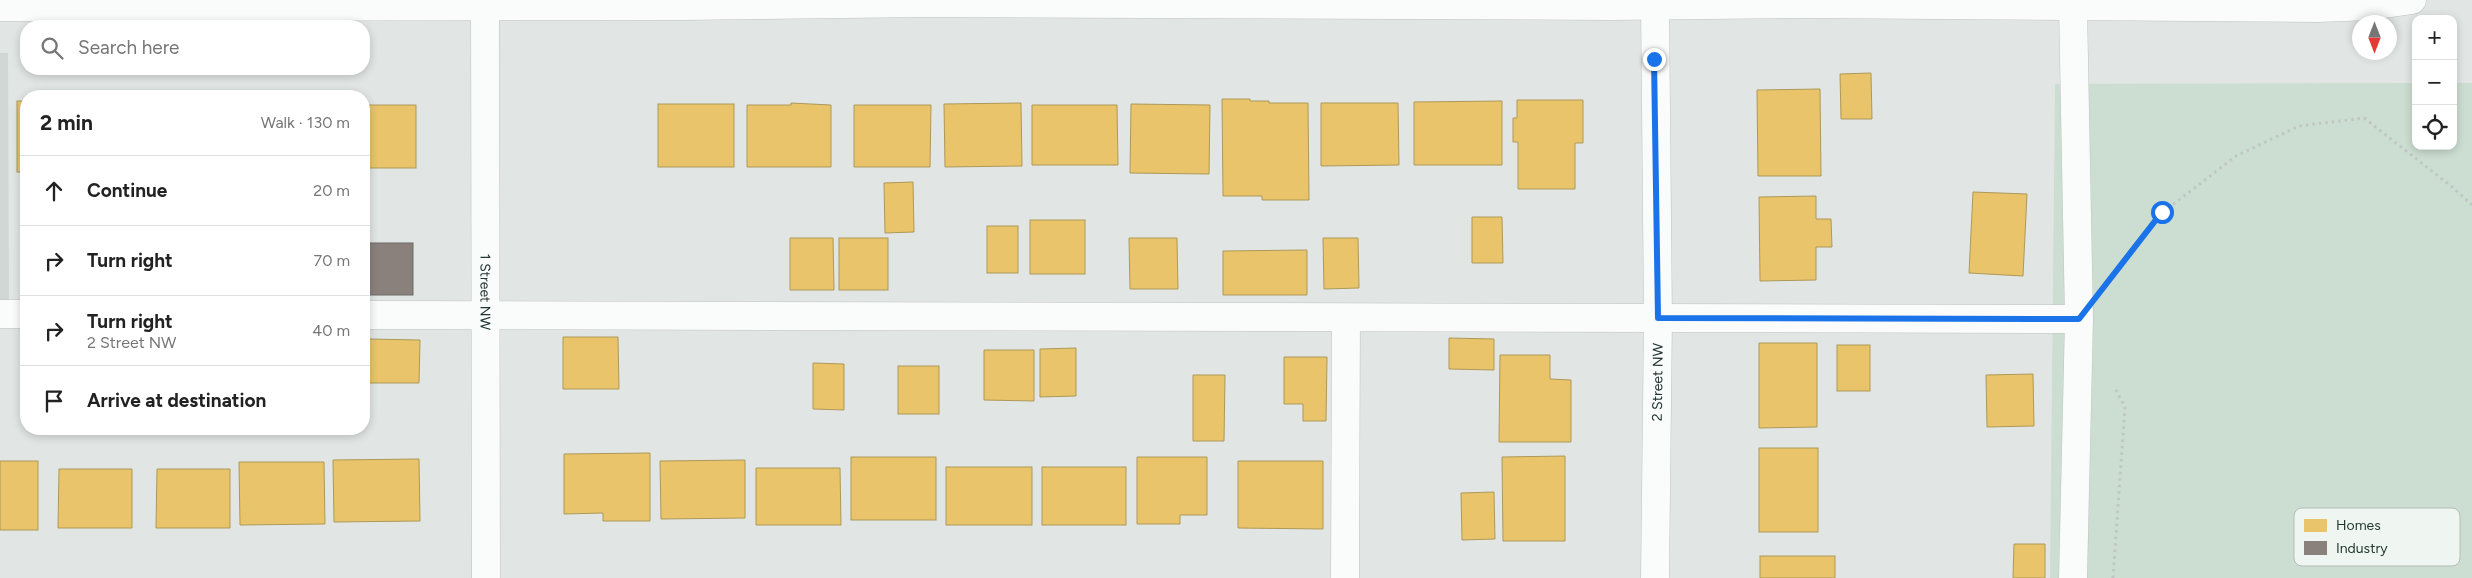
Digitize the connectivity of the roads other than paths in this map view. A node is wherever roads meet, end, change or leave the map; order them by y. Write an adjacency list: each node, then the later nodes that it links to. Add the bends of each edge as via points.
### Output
1 (2412, 0): 11 (street, via 2371,6 2316,8)
2 (928, 1): 3 (street); 7 (street)
3 (1238, 2): 4 (street)
4 (1535, 2): 9 (street)
5 (1857, 2): 9 (street); 11 (street)
6 (317, 3): 8 (street); 10 (street)
7 (625, 3): 10 (street)
8 (8, 4)
9 (1655, 5): 17 (street, 2 Street NW)
10 (485, 6): 15 (street, 1 Street NW)
11 (2073, 7): 18 (street)
12 (0, 314): 13 (street)
13 (20, 314)
14 (370, 315): 15 (street)
15 (484, 316): 16 (street); 19 (street, 1 Street NW)
16 (1346, 318): 17 (street); 20 (street)
17 (1658, 318): 18 (street); 21 (street, 2 Street NW)
18 (2079, 319): 22 (street)
19 (486, 578)
20 (1345, 578)
21 (1655, 578)
22 (2073, 578)

